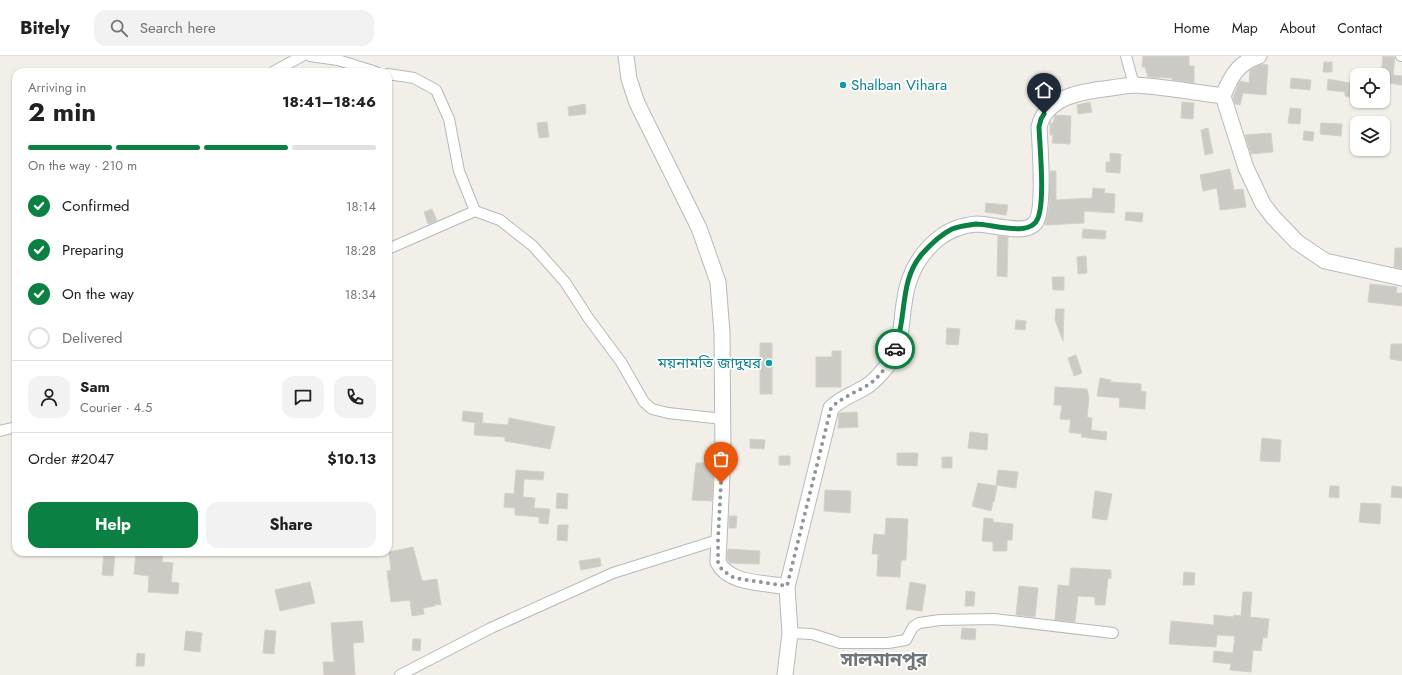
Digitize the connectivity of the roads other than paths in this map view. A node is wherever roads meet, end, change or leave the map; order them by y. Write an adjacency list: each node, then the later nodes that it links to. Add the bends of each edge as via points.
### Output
1 (302, 56): 6 (street)
2 (310, 56): 7 (street, via 338,60)
3 (626, 56): 14 (main road, via 629,79 638,103 699,228 718,282 722,333)
4 (1126, 56): 9 (street)
5 (1259, 56): 10 (main road, via 1246,60 1235,73)
6 (280, 68)
7 (363, 68)
8 (392, 75): 11 (street, via 414,78 436,90 449,119 459,171)
9 (1134, 85): 10 (main road); 18 (main road, via 1094,90 1066,97 1044,114 1039,127 1039,218 1031,227 1017,229 977,224 953,229 921,254 910,273 901,334 892,359 868,385 839,400 831,408)
10 (1223, 96): 13 (main road, via 1246,168 1262,204 1297,242 1325,261)
11 (475, 211): 12 (street); 14 (street, via 500,220 544,258 565,282 621,362 644,402 652,409)
12 (392, 247)
13 (1402, 278)
14 (723, 419): 17 (main road)
15 (12, 428): 16 (street)
16 (0, 431)
17 (718, 540): 18 (main road, via 718,562 728,575); 21 (street, via 614,573 491,628)
18 (787, 586): 19 (main road)
19 (790, 633): 20 (street, via 812,634 840,643 888,643 906,640 913,627 920,623 994,619); 22 (main road)
20 (1113, 633)
21 (400, 675)
22 (785, 675)

